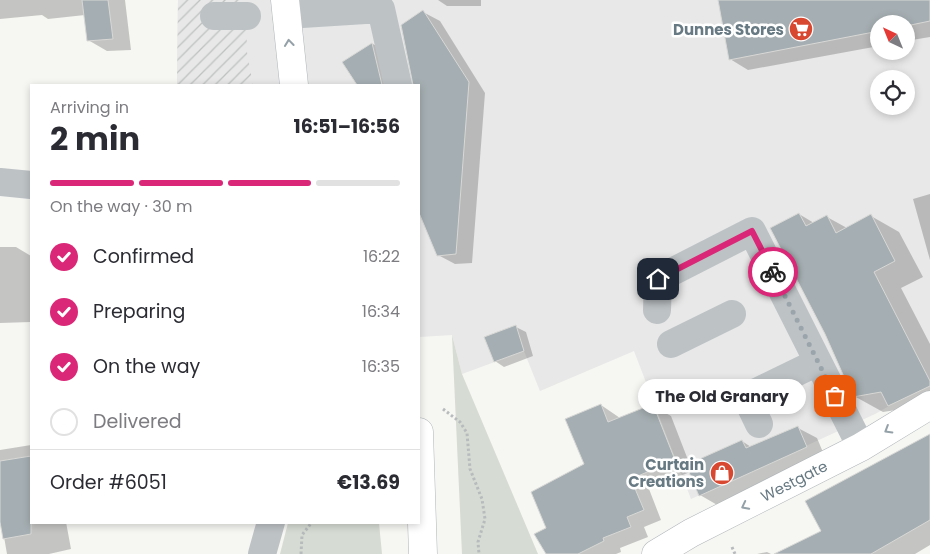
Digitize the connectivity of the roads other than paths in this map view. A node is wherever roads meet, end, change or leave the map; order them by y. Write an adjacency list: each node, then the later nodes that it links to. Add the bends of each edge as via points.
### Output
1 (285, 7): 4 (main road, one-way to 1); 5 (street, via 381,9)
2 (214, 16): 3 (street)
3 (247, 16)
4 (294, 84)
5 (398, 84)
6 (0, 182): 7 (street)
7 (30, 185)
8 (657, 310): 11 (street, via 658,279 752,231)
9 (732, 314): 10 (street)
10 (671, 344)
11 (818, 362): 13 (street, via 746,397); 14 (street)
12 (930, 405): 14 (main road, Westgate, one-way to 14)
13 (759, 424)
14 (861, 447): 19 (main road, Westgate, one-way to 19)
15 (420, 462): 18 (main road)
16 (270, 524): 17 (street)
17 (262, 554)
18 (423, 554)
19 (656, 554)

